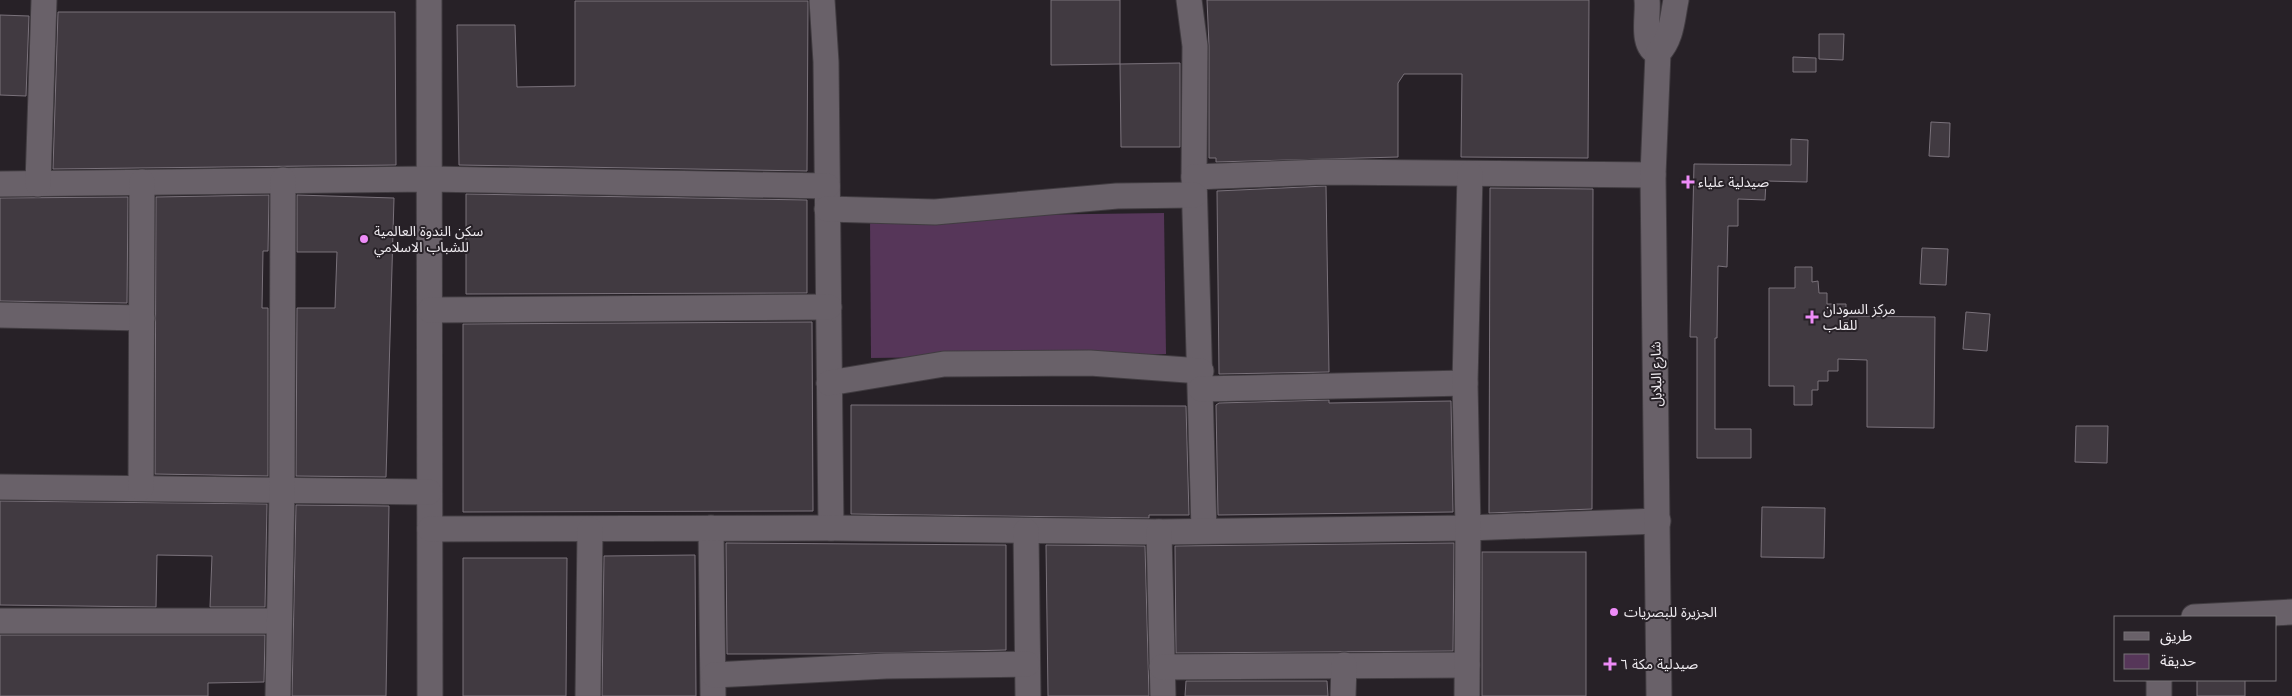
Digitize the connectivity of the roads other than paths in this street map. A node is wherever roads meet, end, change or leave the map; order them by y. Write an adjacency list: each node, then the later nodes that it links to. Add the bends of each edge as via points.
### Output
1 (44, 0): 14 (street)
2 (429, 0): 11 (street)
3 (822, 0): 16 (street)
4 (1189, 0): 15 (street, via 1195,46)
5 (1647, 0): 7 (street, شارع البلابل, via 1648,44)
6 (1676, 0): 7 (street, شارع البلابل, via 1670,34)
7 (1658, 53): 9 (street, شارع البلابل)
8 (1470, 174): 9 (street); 15 (street, via 1323,172); 23 (street)
9 (1653, 175): 28 (street, شارع البلابل)
10 (283, 180): 11 (street); 12 (street); 26 (street)
11 (430, 180): 16 (street); 18 (street)
12 (142, 182): 14 (street); 20 (street)
13 (0, 184): 14 (street)
14 (38, 184)
15 (1194, 186): 16 (street, via 935,212); 21 (street)
16 (827, 197): 17 (street)
17 (829, 307): 18 (street); 22 (street)
18 (430, 310): 27 (street)
19 (0, 315): 20 (street)
20 (142, 318): 25 (street)
21 (1201, 380): 22 (street, via 1090,364 944,364); 23 (street); 34 (street)
22 (829, 383): 30 (street)
23 (1465, 383): 31 (street)
24 (0, 487): 25 (street)
25 (141, 488): 26 (street)
26 (282, 490): 27 (street); 40 (street)
27 (429, 492): 32 (street)
28 (1658, 521): 31 (street); 54 (street, شارع البلابل)
29 (711, 528): 30 (street); 33 (street); 46 (street)
30 (831, 528): 35 (street)
31 (1468, 528): 34 (street); 43 (street)
32 (430, 529): 33 (street); 48 (street)
33 (590, 530): 49 (street)
34 (1204, 530): 36 (street)
35 (1026, 531): 36 (street); 41 (street)
36 (1159, 532): 44 (street)
37 (2292, 612): 38 (street)
38 (2214, 616)
39 (0, 621): 40 (street)
40 (278, 622): 47 (street)
41 (1027, 664): 46 (street, via 886,666); 50 (street)
42 (1344, 665): 43 (street); 44 (street); 52 (street)
43 (1467, 665): 53 (street)
44 (1162, 668): 51 (street)
45 (2159, 681): 55 (street)
46 (714, 686)
47 (278, 696)
48 (430, 696)
49 (588, 696)
50 (1028, 696)
51 (1163, 696)
52 (1343, 696)
53 (1467, 696)
54 (1659, 696)
55 (2159, 696)

